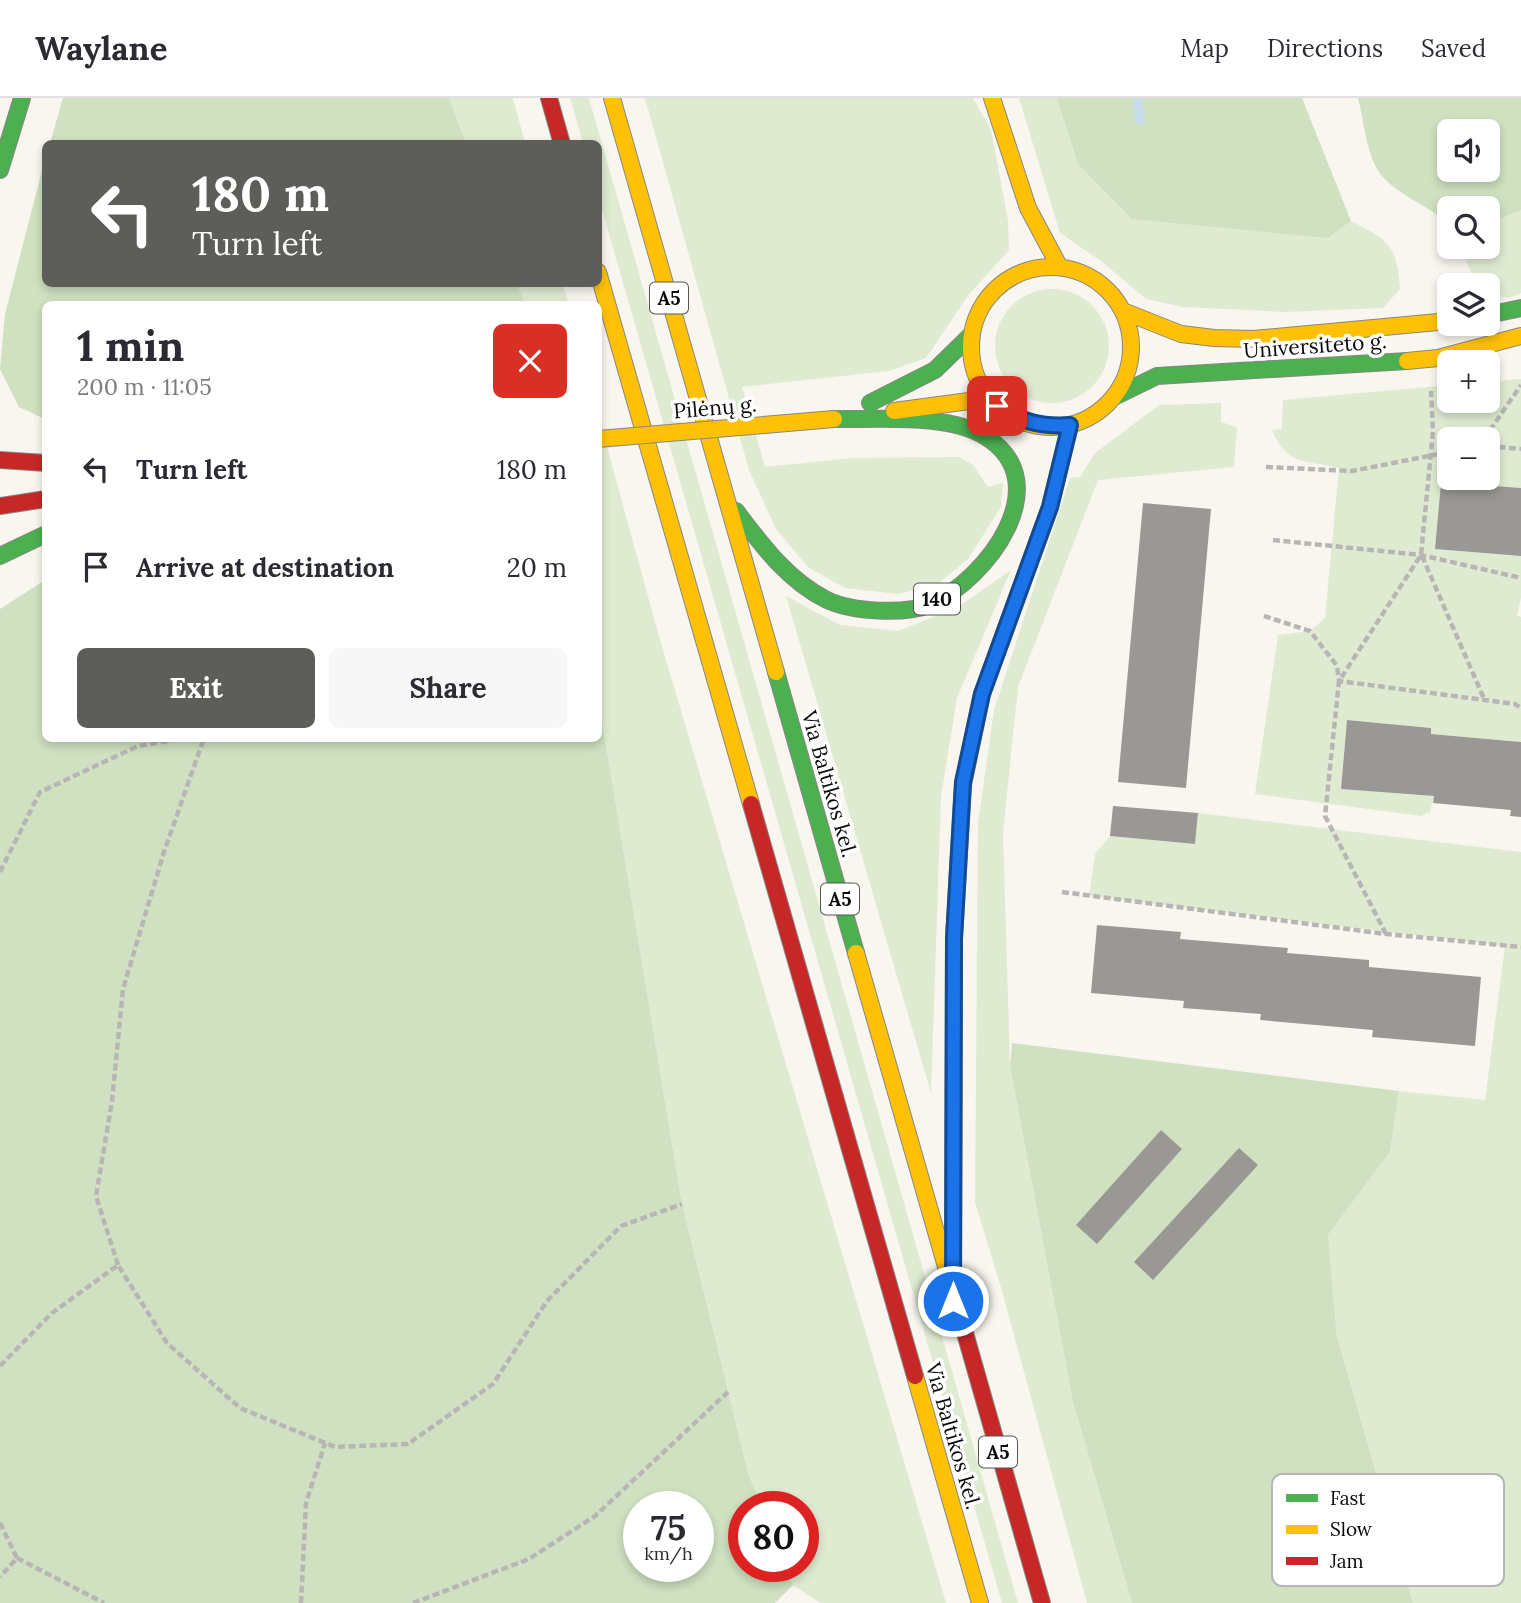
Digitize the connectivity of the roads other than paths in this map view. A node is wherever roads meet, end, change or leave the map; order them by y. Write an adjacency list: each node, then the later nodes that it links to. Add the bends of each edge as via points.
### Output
1 (22, 98): 5 (main road)
2 (549, 98): 6 (main road)
3 (612, 98): 24 (main road, Via Baltikos kel. / A5)
4 (992, 98): 9 (main road, via 1006,126 1039,234)
5 (14, 118): 7 (main road); 8 (main road)
6 (561, 140)
7 (0, 146)
8 (0, 170)
9 (1059, 266): 12 (main road, via 1097,280); 15 (main road, via 1013,276 979,311)
10 (602, 286): 30 (main road, Via Baltikos kel.)
11 (1521, 309): 13 (main road)
12 (1123, 311): 14 (main road, Universiteto g., via 1181,334 1214,338 1254,339); 17 (main road, via 1132,355)
13 (1500, 313)
14 (1437, 322)
15 (972, 334): 18 (main road, via 972,360 981,386); 19 (main road, Pilėnų g., via 923,378)
16 (1521, 336): 17 (main road, Universiteto g., via 1428,359 1157,376)
17 (1114, 397): 20 (main road, via 1094,414)
18 (997, 406): 19 (main road, Pilėnų g., via 969,401); 20 (main road, via 1019,421 1044,427)
19 (834, 419): 21 (main road, Pilėnų g. / 140, bridge); 24 (main road, 140, via 942,424 986,437 1002,450 1013,467 1018,497 1007,536 974,575 931,604 886,613 828,601 797,581)
20 (1070, 425): 29 (main road, via 1050,507 982,694 963,782 954,938)
21 (602, 439)
22 (0, 460): 23 (main road)
23 (42, 463)
24 (726, 498): 29 (main road, Via Baltikos kel. / A5)
25 (42, 500): 26 (main road)
26 (0, 506)
27 (42, 536): 28 (main road)
28 (0, 556)
29 (953, 1301): 31 (main road, Via Baltikos kel. / A5)
30 (980, 1603)
31 (1042, 1603)

